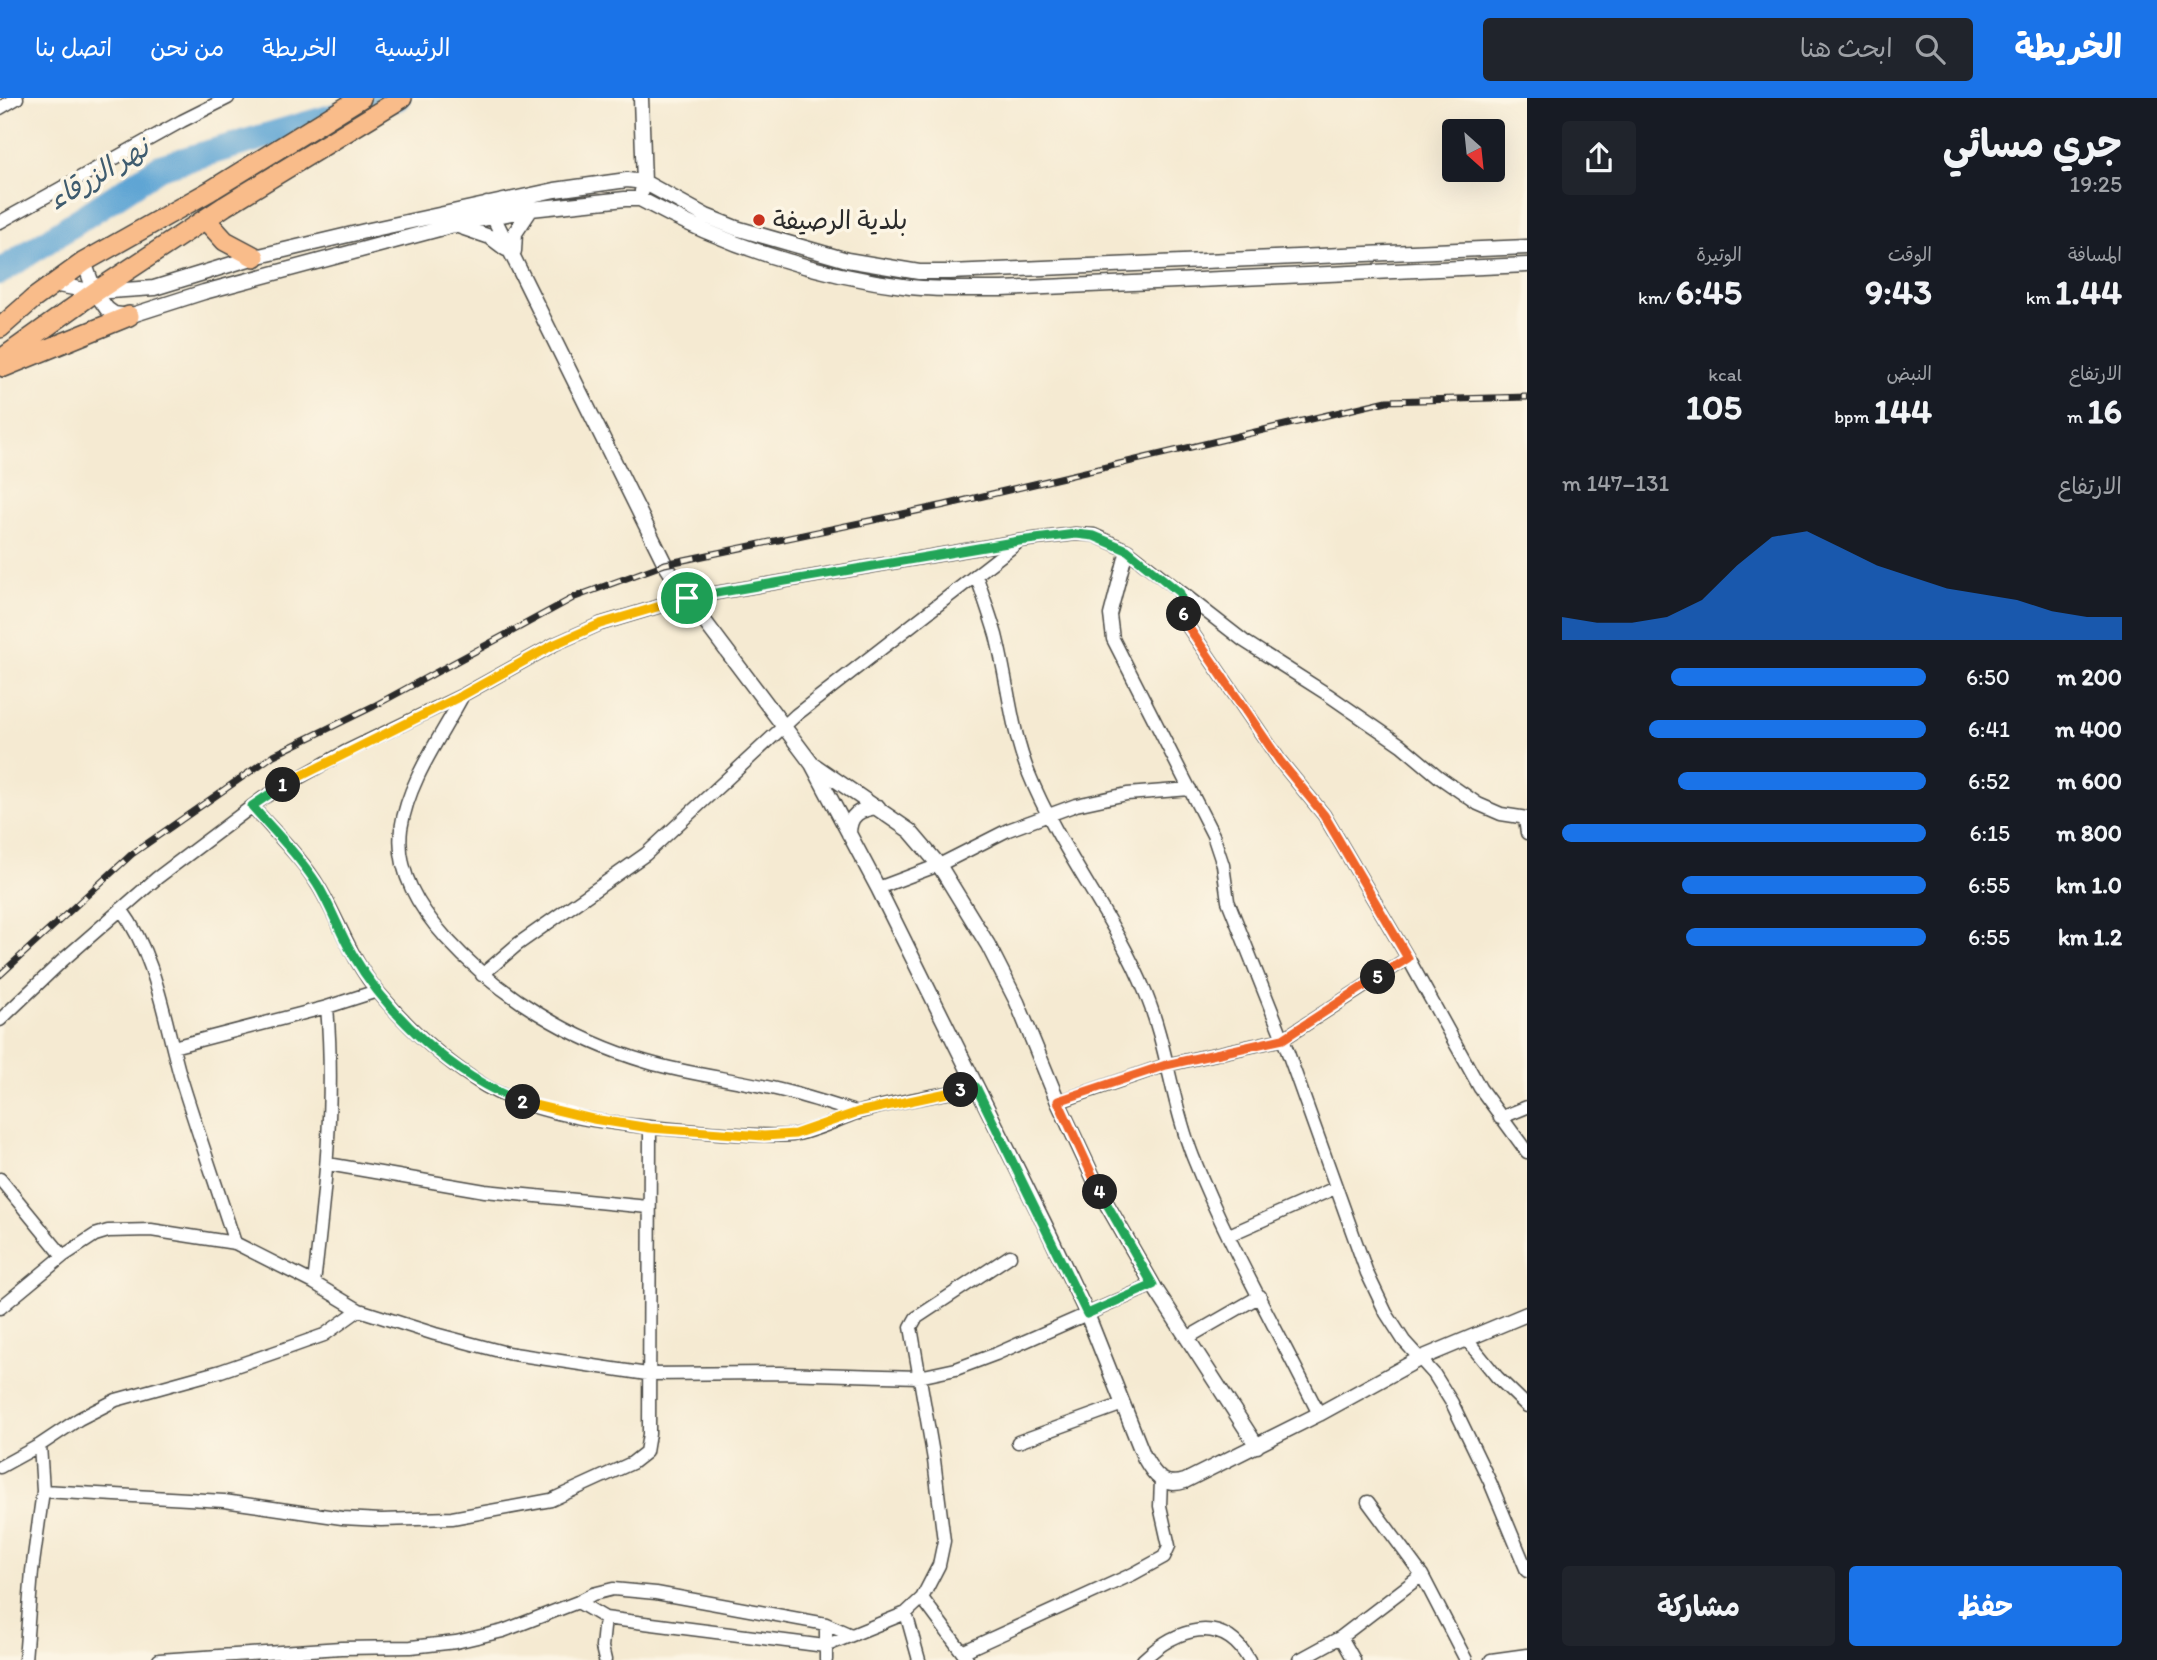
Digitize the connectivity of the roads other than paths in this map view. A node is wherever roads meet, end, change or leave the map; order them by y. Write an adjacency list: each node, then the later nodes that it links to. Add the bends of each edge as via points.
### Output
1 (17, 98): 6 (street)
2 (228, 98): 12 (street)
3 (361, 98): 17 (main road)
4 (402, 98): 11 (main road)
5 (640, 98): 7 (street)
6 (0, 108)
7 (644, 182): 8 (street); 10 (street, via 611,181); 19 (street, via 736,228 847,260 919,272)
8 (640, 199): 9 (street); 21 (street, via 719,238 802,264 909,286)
9 (531, 209): 10 (street); 15 (street, via 515,233)
10 (493, 210): 13 (street); 15 (street); 16 (street)
11 (205, 219): 16 (main road, via 225,241); 22 (main road)
12 (0, 222)
13 (454, 225): 15 (street, via 490,237); 23 (street)
14 (1527, 247): 19 (street)
15 (513, 254): 31 (street, via 656,550)
16 (255, 257): 22 (street, via 155,288)
17 (84, 262): 20 (main road); 22 (street)
18 (1527, 265): 21 (street)
19 (1001, 270): 21 (street)
20 (53, 284): 22 (street); 24 (main road)
21 (1002, 289)
22 (95, 292): 23 (street, via 114,314); 25 (main road)
23 (129, 316): 26 (main road)
24 (0, 328)
25 (0, 360)
26 (0, 368)
27 (1019, 541): 28 (street, via 1076,534); 29 (street); 31 (street)
28 (1127, 550): 30 (street); 35 (street, via 1110,615 1113,639)
29 (976, 575): 33 (street); 38 (street, via 996,636 1017,740)
30 (1180, 593): 39 (street, via 1266,657 1401,745 1478,804); 45 (street, via 1189,628 1280,761 1324,815)
31 (687, 598): 32 (street, via 600,624 536,653); 33 (street)
32 (463, 695): 36 (street, via 312,769); 46 (street, via 413,790 401,841 407,880 418,903)
33 (783, 727): 34 (street); 46 (street, via 646,854 518,944)
34 (812, 764): 37 (street); 41 (street)
35 (1190, 789): 38 (street, via 1127,794); 50 (street, via 1213,835 1228,901)
36 (252, 806): 44 (street); 47 (street, via 312,877)
37 (878, 807): 41 (street, via 854,814); 42 (street, via 909,831)
38 (1048, 814): 42 (street); 52 (street, via 1122,942 1146,995)
39 (1526, 818): 40 (street)
40 (1527, 833)
41 (849, 834): 43 (street)
42 (939, 864): 43 (street); 54 (street, via 1017,1002)
43 (878, 888): 53 (street)
44 (121, 909): 49 (street); 51 (street, via 150,964)
45 (1408, 958): 50 (street); 57 (street)
46 (482, 975): 56 (street, via 584,1038 628,1055)
47 (377, 991): 48 (street); 58 (street, via 429,1044 478,1082 540,1108)
48 (327, 1007): 51 (street); 60 (street, via 331,1082)
49 (0, 1020)
50 (1283, 1039): 52 (street); 62 (street)
51 (173, 1047): 65 (street)
52 (1166, 1065): 54 (street); 64 (street, via 1193,1156)
53 (976, 1087): 56 (street); 73 (street)
54 (1058, 1101): 69 (street, via 1101,1194)
55 (1527, 1107): 57 (street)
56 (858, 1112): 58 (street, via 795,1134)
57 (1500, 1118): 59 (street)
58 (650, 1128): 63 (street)
59 (1527, 1152)
60 (328, 1164): 63 (street, via 485,1191); 68 (street)
61 (0, 1179): 66 (street)
62 (1335, 1188): 64 (street); 77 (street, via 1386,1313)
63 (648, 1208): 78 (street)
64 (1229, 1235): 70 (street)
65 (235, 1243): 66 (street, via 151,1230 108,1231); 68 (street)
66 (63, 1256): 71 (street)
67 (1010, 1256): 79 (street, via 916,1318 911,1332)
68 (314, 1283): 72 (street)
69 (1153, 1285): 73 (street); 75 (street)
70 (1260, 1296): 75 (street); 82 (street)
71 (0, 1308)
72 (359, 1310): 78 (street, via 507,1353); 84 (street, via 324,1335 221,1371 116,1400)
73 (1087, 1314): 79 (street, via 976,1362); 80 (street)
74 (1527, 1314): 76 (street)
75 (1188, 1338): 85 (street)
76 (1467, 1340): 77 (street); 81 (street)
77 (1419, 1359): 82 (street); 90 (street, via 1452,1403)
78 (647, 1374): 79 (street); 88 (street, via 646,1452 632,1463 551,1500 452,1518 381,1520 224,1501)
79 (919, 1377): 92 (street, via 944,1541 939,1565)
80 (1122, 1404): 83 (street); 87 (street, via 1144,1457)
81 (1527, 1406)
82 (1319, 1414): 85 (street)
83 (1018, 1442)
84 (40, 1445): 86 (street); 88 (street)
85 (1257, 1446): 87 (street, via 1185,1481 1171,1484)
86 (0, 1467)
87 (1161, 1480): 102 (street, via 1160,1506 1169,1546 1164,1557)
88 (43, 1491): 104 (street)
89 (1368, 1502): 91 (street)
90 (1527, 1571)
91 (1422, 1575): 98 (street); 112 (street)
92 (922, 1598): 94 (street); 102 (street)
93 (578, 1602): 95 (street); 96 (street, via 613,1588); 103 (street, via 503,1631 456,1642)
94 (906, 1613): 97 (street); 107 (street)
95 (605, 1618): 99 (street); 101 (street)
96 (826, 1624): 97 (street); 99 (street)
97 (851, 1635): 99 (street)
98 (1341, 1636): 110 (street); 111 (street)
99 (825, 1646): 106 (street)
100 (1527, 1655): 113 (street)
101 (602, 1656)
102 (965, 1656)
103 (247, 1658): 105 (street)
104 (25, 1660)
105 (159, 1660)
106 (826, 1660)
107 (919, 1660)
108 (1143, 1660): 109 (street, via 1167,1640 1203,1629 1231,1638)
109 (1249, 1660)
110 (1299, 1660)
111 (1354, 1660)
112 (1466, 1660)
113 (1491, 1660)

